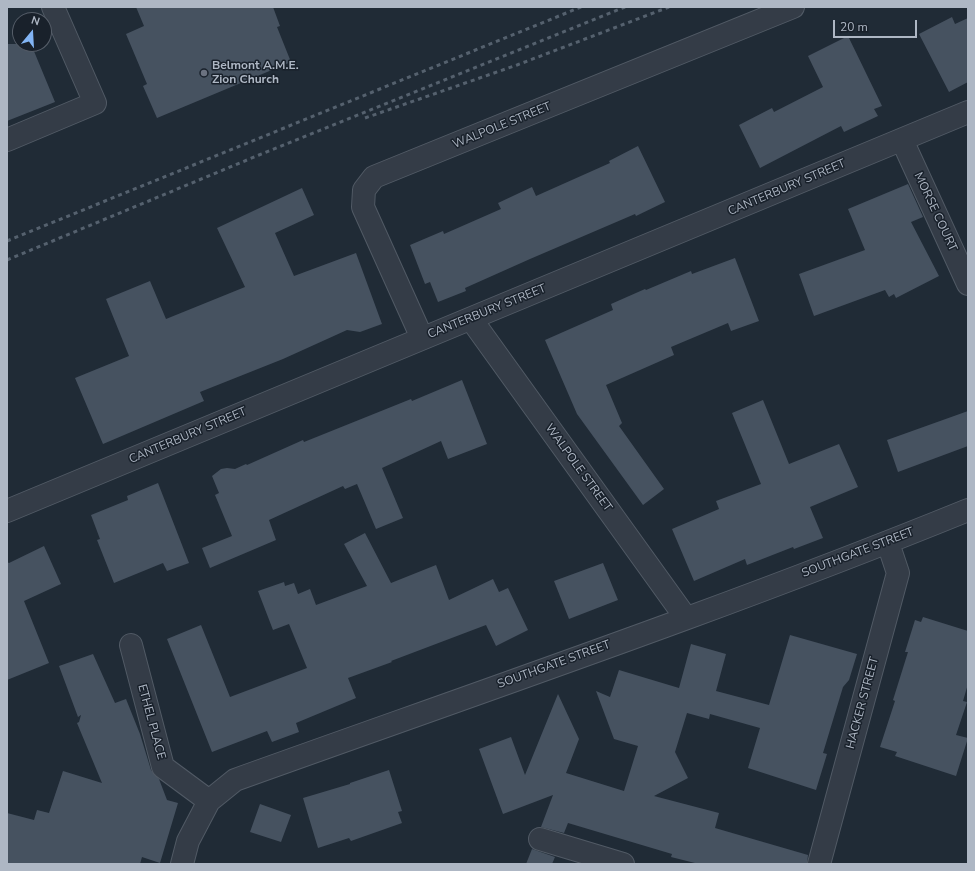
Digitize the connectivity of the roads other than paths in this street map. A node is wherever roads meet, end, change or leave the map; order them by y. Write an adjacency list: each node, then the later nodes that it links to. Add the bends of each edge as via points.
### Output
1 (53, 7): 4 (street, via 95,103)
2 (793, 7): 8 (street, WALPOLE STREET, via 374,177 364,190 363,207)
3 (968, 112): 5 (street, CANTERBURY STREET)
4 (7, 140)
5 (902, 140): 6 (street, MORSE COURT); 7 (street, CANTERBURY STREET)
6 (968, 284)
7 (471, 319): 8 (street, CANTERBURY STREET); 12 (street, WALPOLE STREET)
8 (422, 338): 10 (street, CANTERBURY STREET)
9 (968, 510): 11 (street, SOUTHGATE STREET)
10 (7, 511)
11 (888, 543): 12 (street, SOUTHGATE STREET); 18 (street, HACKER STREET, via 898,573)
12 (686, 618): 14 (street, SOUTHGATE STREET, via 236,780)
13 (131, 645): 14 (street, ETHEL PLACE, via 163,767)
14 (209, 801): 16 (street, SOUTHGATE STREET, via 188,841)
15 (540, 839): 17 (street)
16 (182, 864)
17 (623, 864)
18 (820, 864)

